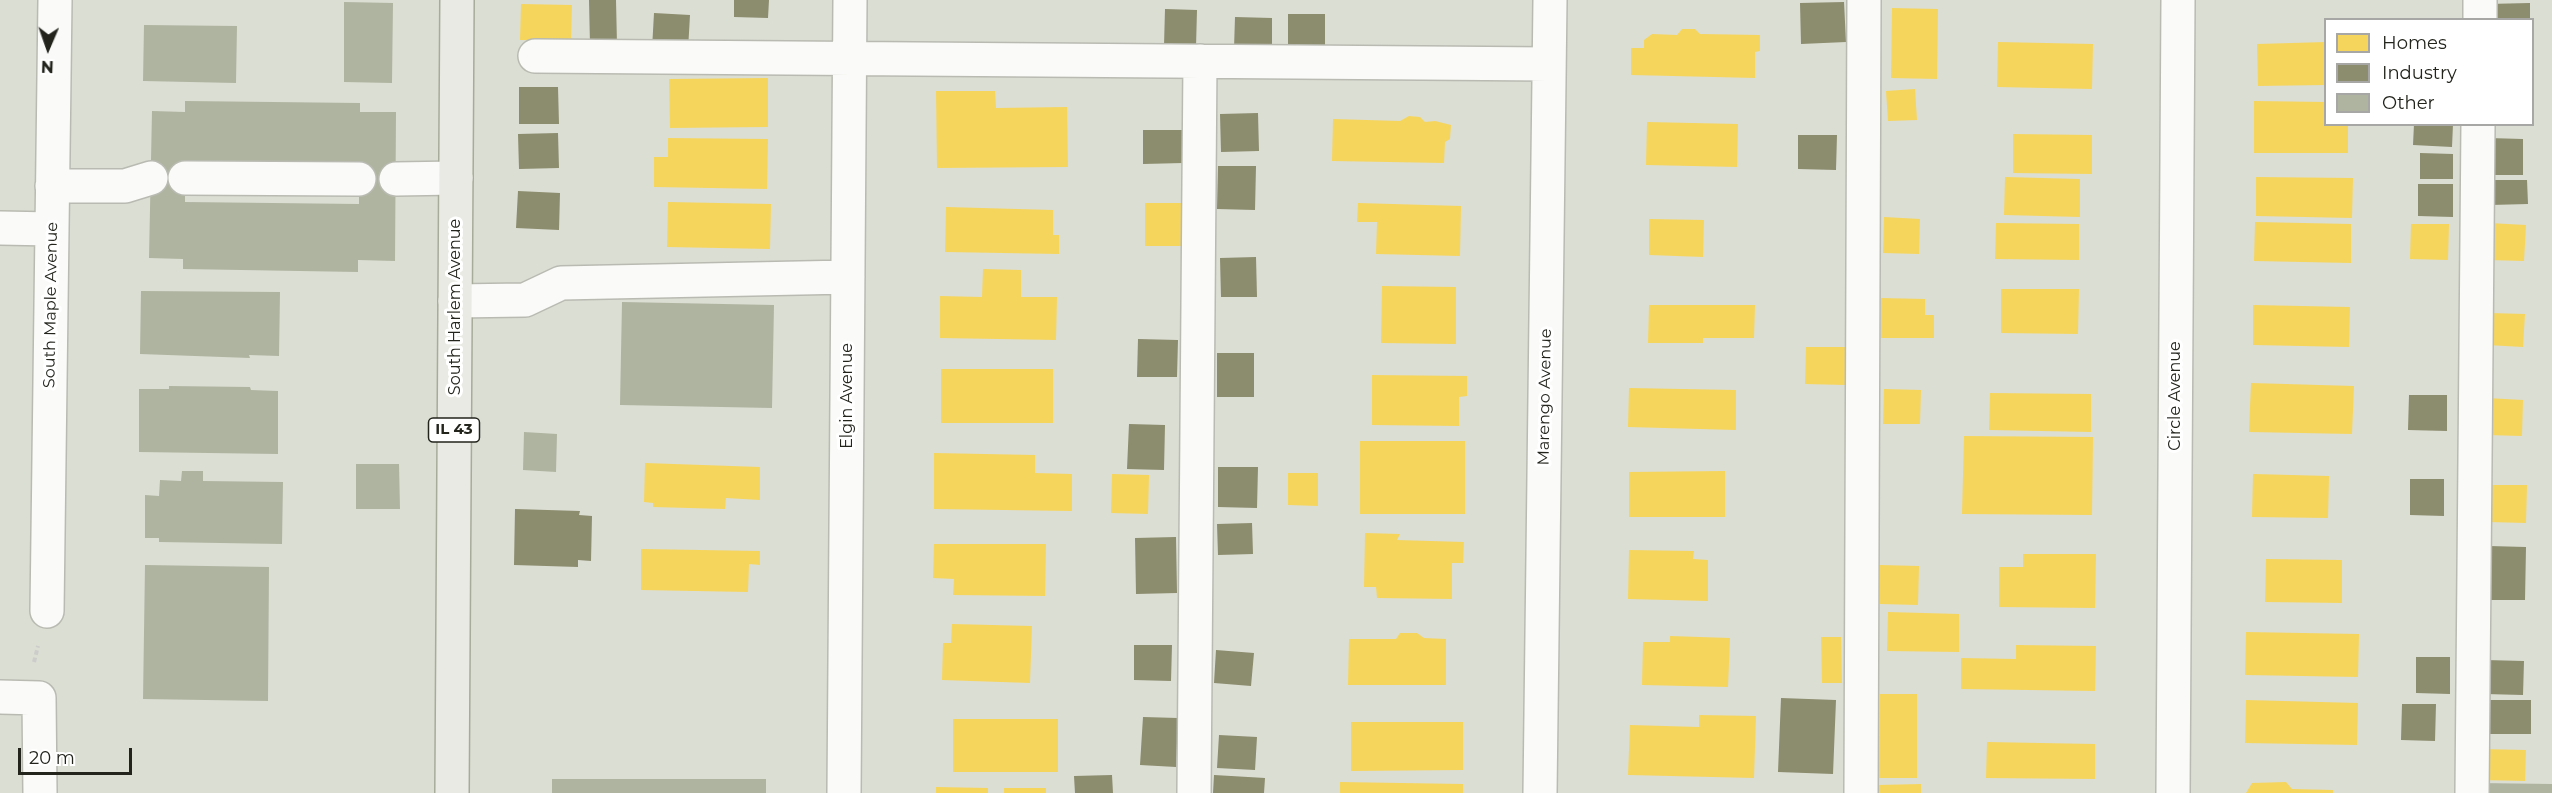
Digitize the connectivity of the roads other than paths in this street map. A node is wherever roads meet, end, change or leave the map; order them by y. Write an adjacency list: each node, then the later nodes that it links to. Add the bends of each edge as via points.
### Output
1 (55, 0): 19 (street, South Maple Avenue)
2 (457, 0): 16 (main road, South Harlem Avenue / IL 43)
3 (850, 0): 10 (street, Elgin Avenue)
4 (1550, 0): 12 (street, Marengo Avenue)
5 (1864, 0): 31 (street)
6 (2178, 0): 32 (street, Circle Avenue)
7 (2480, 0): 8 (street)
8 (2480, 18)
9 (535, 56): 10 (street)
10 (849, 58): 11 (street); 22 (street, Elgin Avenue)
11 (1200, 61): 12 (street); 29 (street)
12 (1549, 64): 30 (street, Marengo Avenue)
13 (2478, 126): 33 (street)
14 (151, 178): 19 (street, via 125,186)
15 (185, 178): 17 (street)
16 (456, 178): 18 (street); 23 (main road, South Harlem Avenue / IL 43)
17 (359, 179)
18 (396, 179)
19 (52, 186): 21 (street, South Maple Avenue)
20 (0, 228): 21 (street)
21 (52, 229): 24 (street, South Maple Avenue)
22 (848, 277): 23 (street, via 561,283 525,300); 28 (street, Elgin Avenue)
23 (455, 301): 27 (main road, South Harlem Avenue / IL 43)
24 (47, 611)
25 (21, 697): 26 (street)
26 (40, 793)
27 (452, 793)
28 (844, 793)
29 (1194, 793)
30 (1540, 793)
31 (1861, 793)
32 (2173, 793)
33 (2472, 793)

